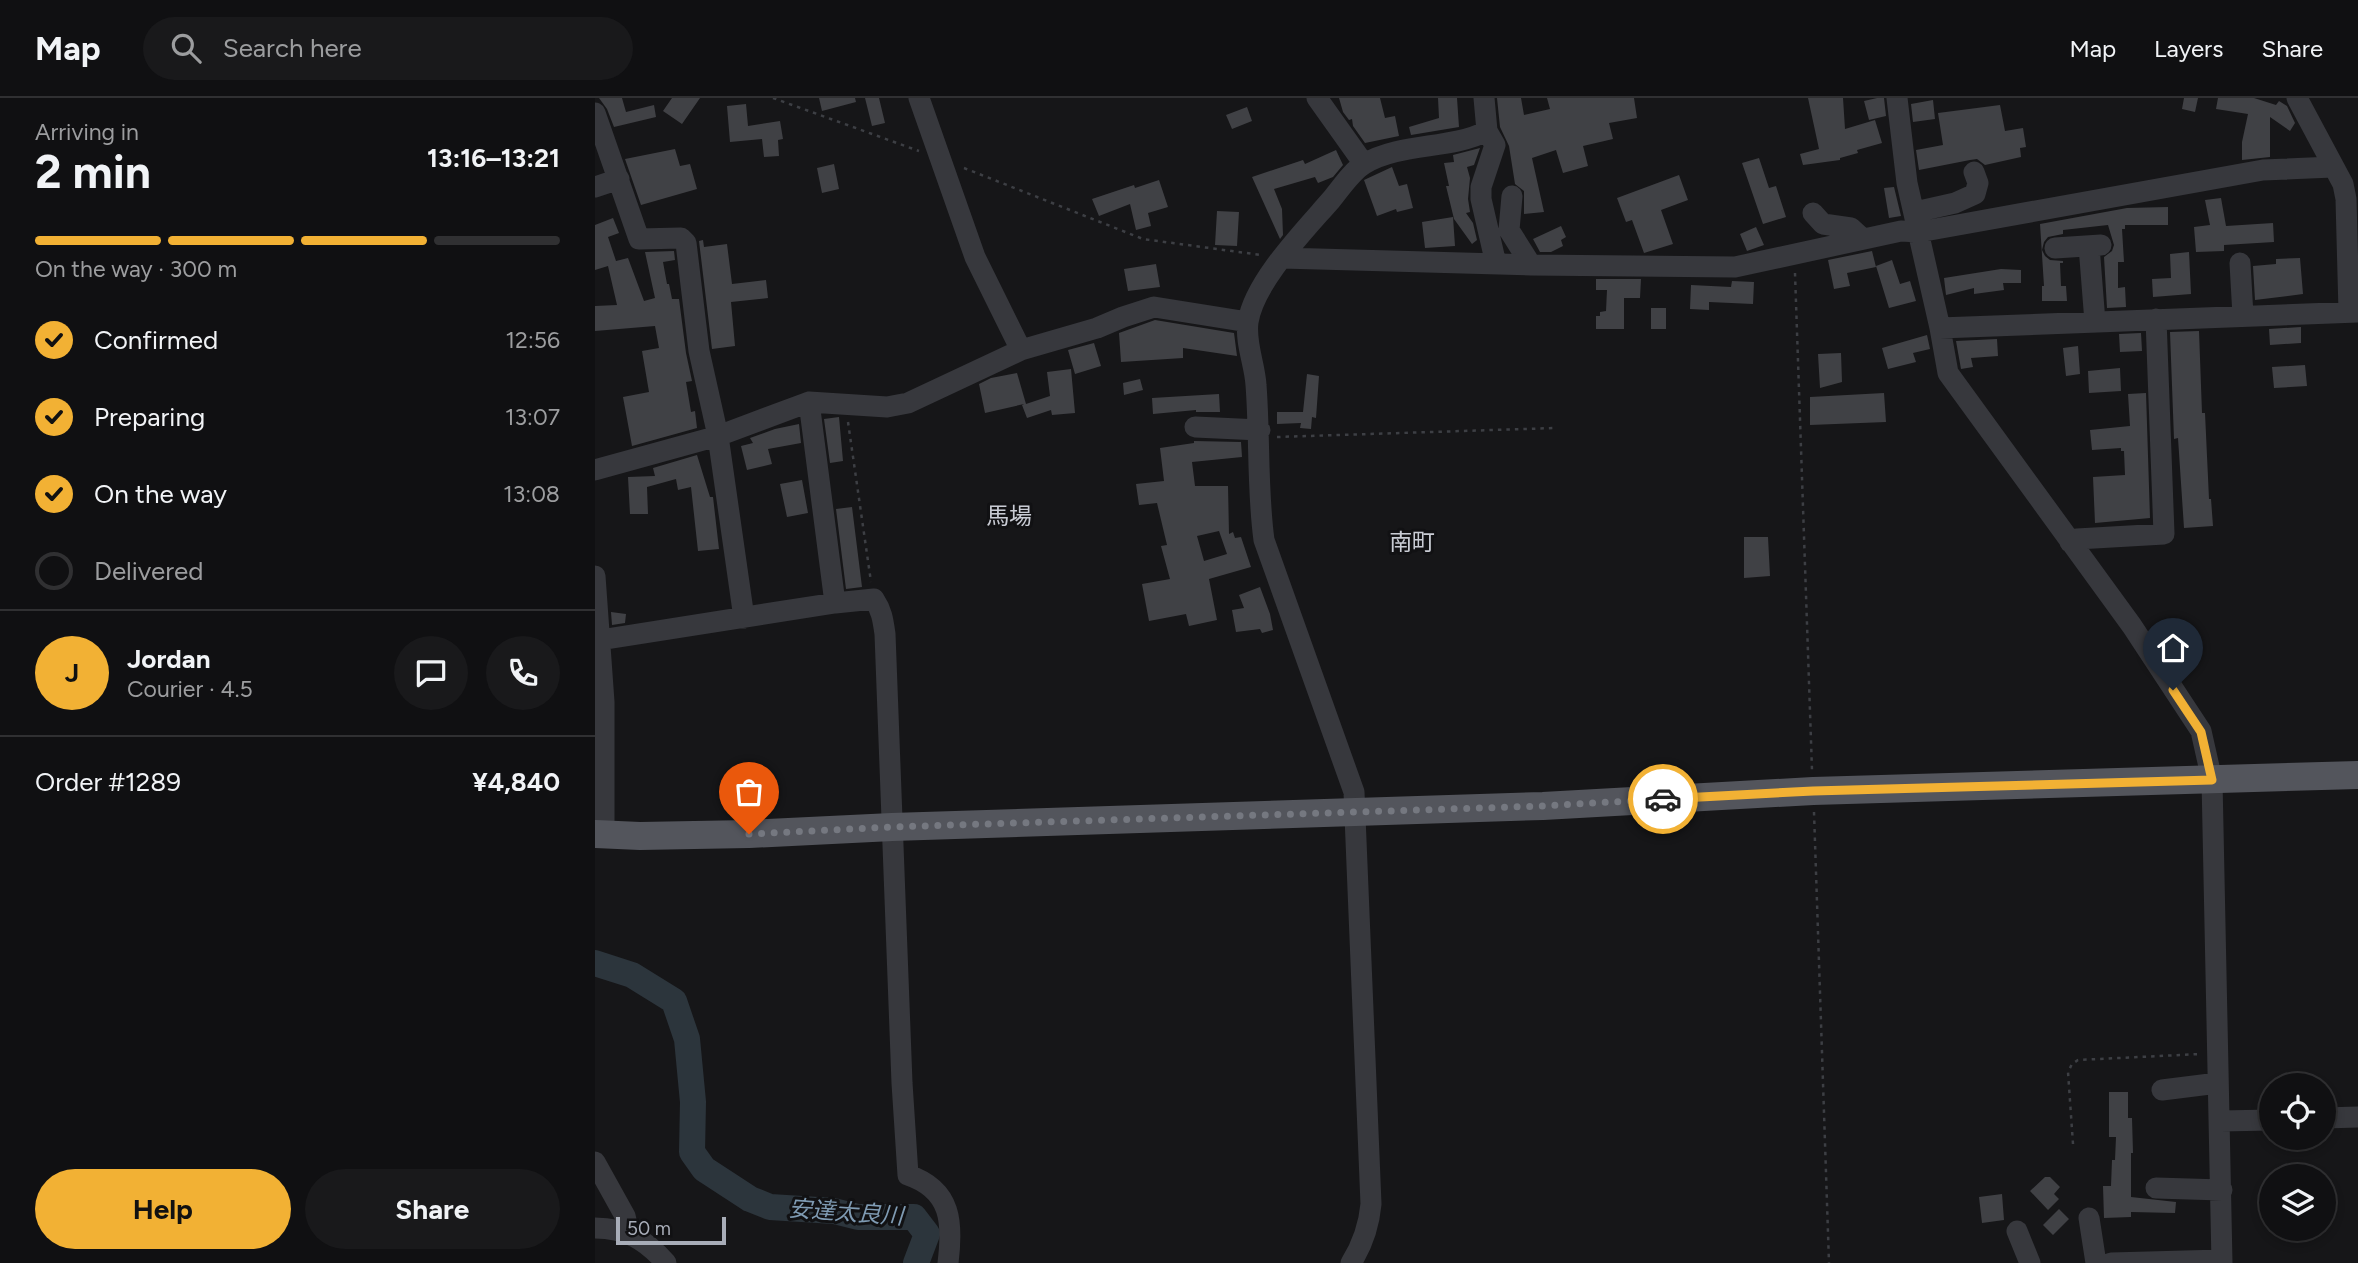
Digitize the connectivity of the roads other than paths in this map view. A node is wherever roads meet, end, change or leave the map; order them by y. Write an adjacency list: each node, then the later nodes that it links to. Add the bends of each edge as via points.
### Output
1 (919, 98): 28 (street, via 975,257)
2 (1317, 98): 8 (street)
3 (1483, 98): 7 (street)
4 (1897, 98): 15 (street, via 1907,183)
5 (2306, 104): 9 (street)
6 (595, 113): 11 (street)
7 (1487, 131): 8 (street); 20 (street, via 1495,145 1481,199)
8 (1364, 164): 18 (street)
9 (2333, 167): 15 (street, via 2263,170); 22 (street, via 2346,199)
10 (1974, 172): 15 (street, via 1975,194)
11 (619, 179): 12 (street); 32 (street, via 639,239 681,238 687,243 699,351)
12 (595, 187)
13 (1512, 196): 21 (street, via 1509,230)
14 (1813, 213): 16 (street, via 1823,224 1851,228)
15 (1917, 222): 16 (street, via 1901,231); 27 (street)
16 (1863, 239): 21 (street, via 1735,267)
17 (2055, 248): 26 (street, via 2096,245)
18 (1282, 258): 20 (street); 25 (street)
19 (2240, 262): 23 (street)
20 (1496, 264): 21 (street)
21 (1531, 265)
22 (2353, 312): 23 (street)
23 (2243, 316): 24 (street)
24 (2156, 319): 26 (street); 34 (street, via 2164,534)
25 (1248, 322): 28 (street, via 1154,307); 31 (street)
26 (2095, 322): 27 (street)
27 (1940, 328): 34 (street, via 1948,373)
28 (1021, 350): 29 (street, via 908,403 887,407)
29 (809, 402): 32 (street); 36 (street)
30 (1195, 427): 31 (street)
31 (1260, 434): 42 (street, via 1263,540 1354,792)
32 (718, 436): 33 (street); 37 (street)
33 (595, 470)
34 (2070, 542): 41 (street, via 2201,732)
35 (595, 576): 38 (street)
36 (835, 603): 37 (street); 43 (street, via 874,599 883,615)
37 (744, 618): 38 (street)
38 (600, 640): 39 (street)
39 (600, 703): 44 (street)
40 (2358, 775): 41 (main road)
41 (2212, 780): 42 (main road); 45 (street)
42 (1356, 811): 43 (main road); 61 (street, via 1371,1204 1365,1236)
43 (892, 827): 44 (main road); 60 (street, via 908,1175 923,1180 940,1196 952,1231)
44 (600, 835)
45 (2218, 1083): 46 (street); 50 (street)
46 (2162, 1090)
47 (2358, 1117): 48 (street)
48 (2336, 1118)
49 (2259, 1119): 50 (street)
50 (2221, 1121): 53 (street)
51 (595, 1162): 57 (street, via 625,1216)
52 (2157, 1188): 53 (street)
53 (2222, 1190): 58 (street)
54 (2089, 1218): 63 (street)
55 (595, 1228): 57 (street)
56 (2017, 1231): 62 (street)
57 (629, 1233): 59 (street)
58 (2222, 1262): 64 (street)
59 (666, 1263)
60 (948, 1263)
61 (1351, 1263)
62 (2030, 1263)
63 (2095, 1263)
64 (2111, 1263)

